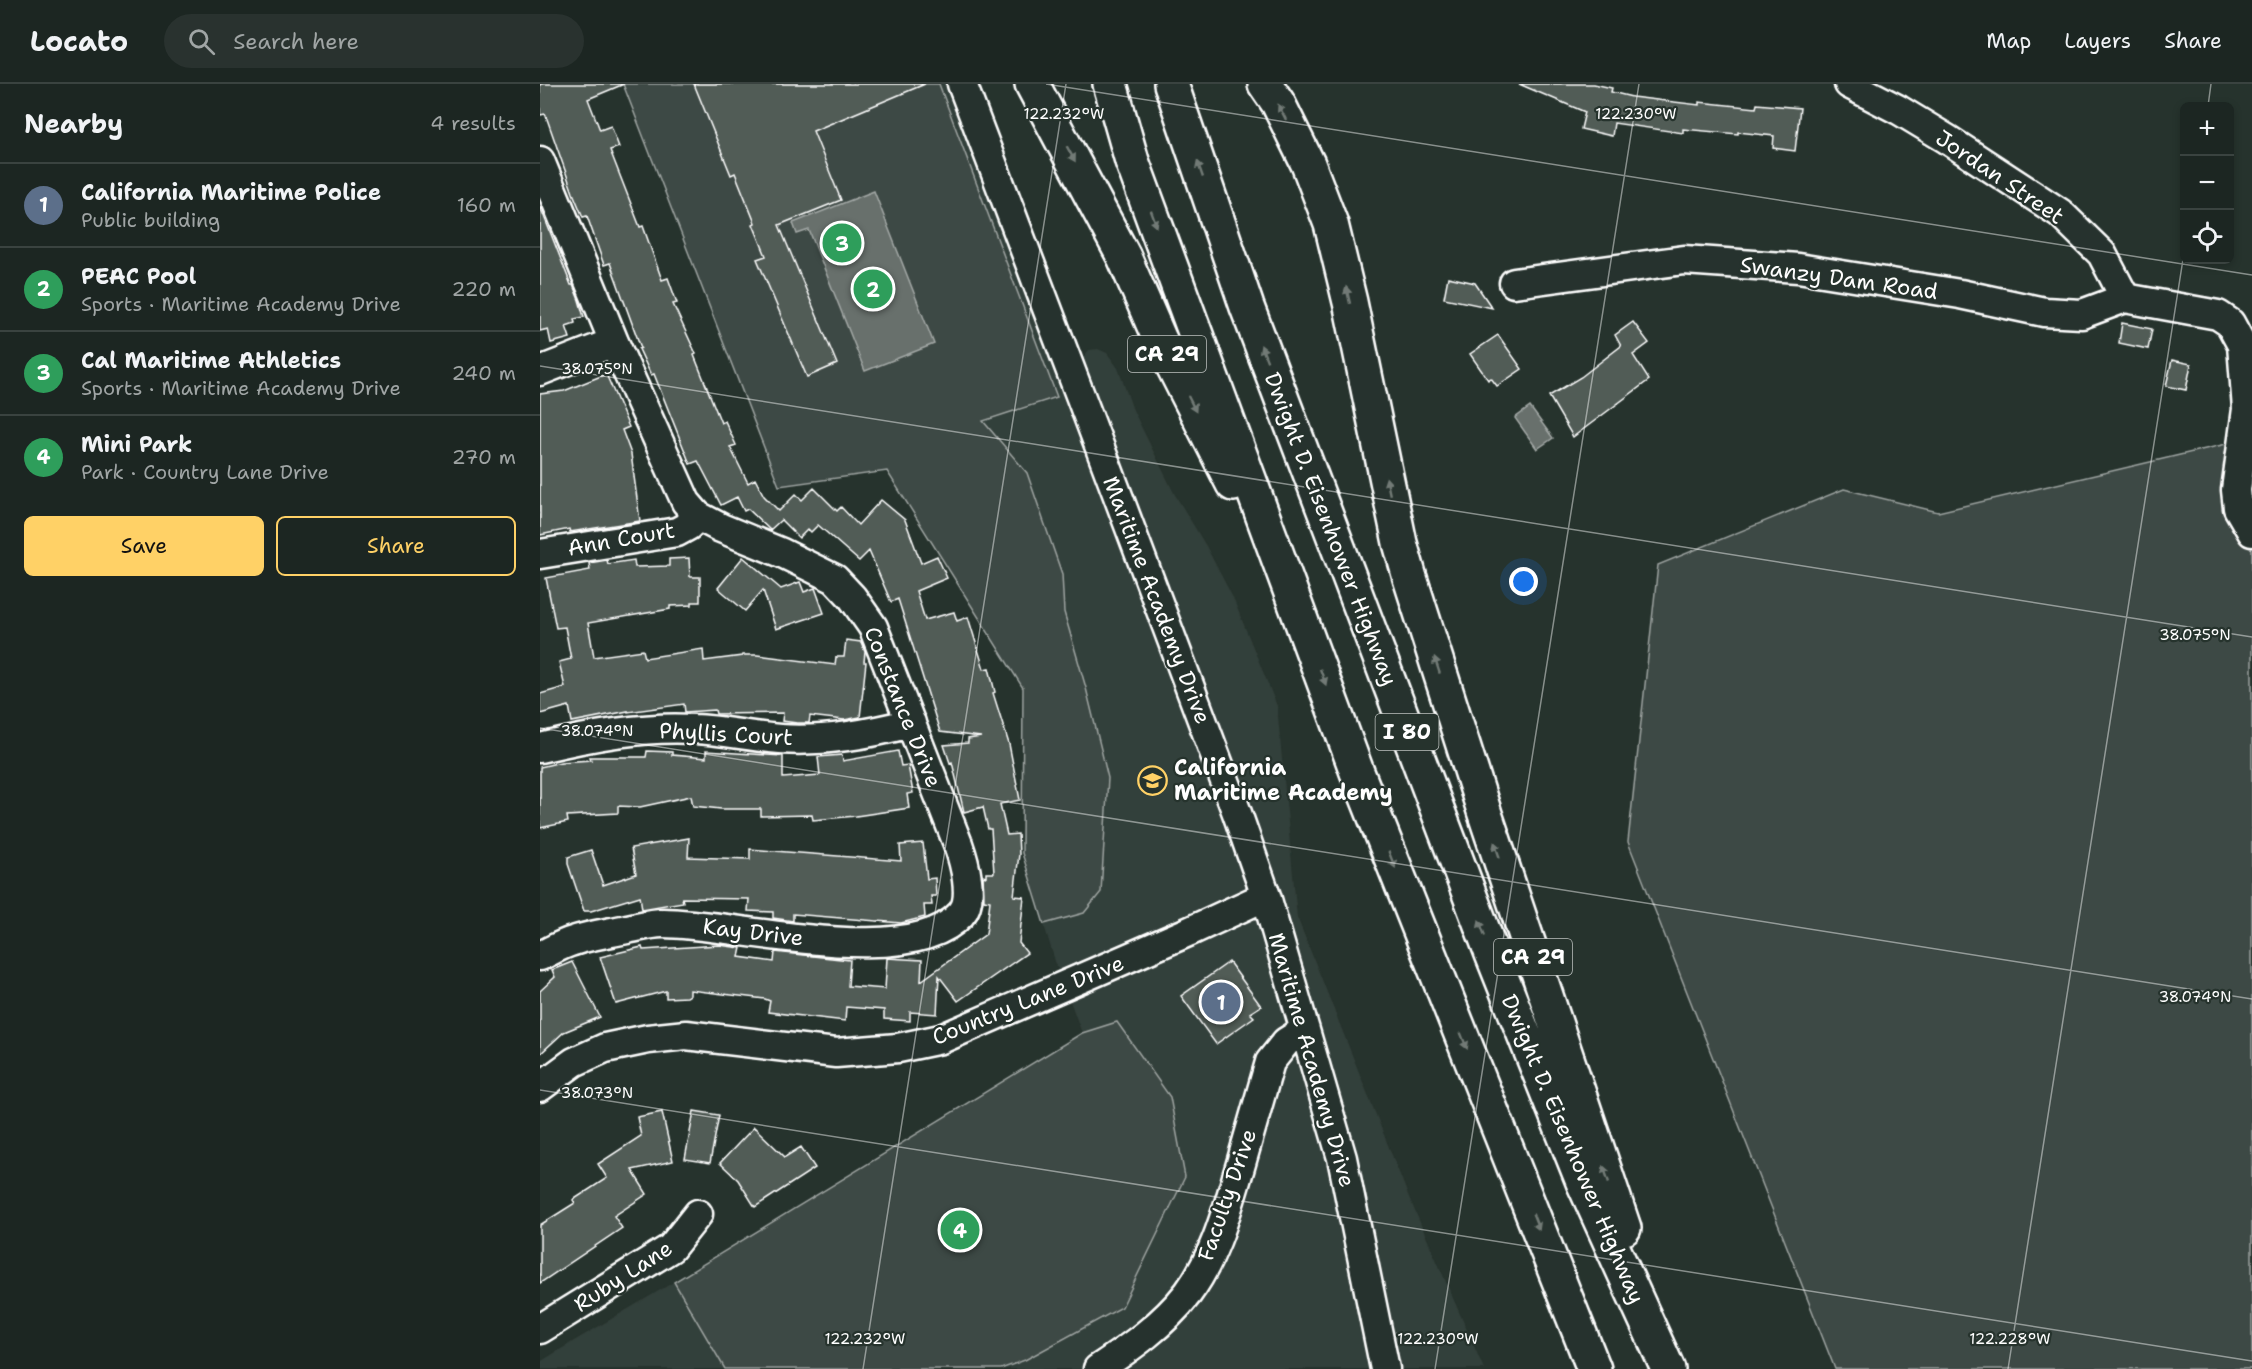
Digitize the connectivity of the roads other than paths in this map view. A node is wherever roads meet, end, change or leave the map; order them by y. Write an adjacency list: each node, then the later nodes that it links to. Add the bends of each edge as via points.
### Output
1 (962, 84): 18 (street, Maritime Academy Drive)
2 (1032, 84): 15 (highway, CA 29, one-way to 15, via 1120,248 1160,340)
3 (1110, 84): 15 (highway, I 80, one-way to 15, via 1132,161)
4 (1171, 84): 28 (highway, Dwight D. Eisenhower Highway / I 80, one-way to 4, via 1583,1182 1483,933 1246,307)
5 (1265, 84): 28 (highway, CA 29, one-way to 5, via 1410,578 1332,224 1308,164)
6 (1848, 84): 9 (street, Jordan Street, via 1947,139 2060,213 2103,254)
7 (543, 177): 10 (street, Constance Drive)
8 (1514, 283): 9 (street, Swanzy Dam Road, via 1684,260 1798,267 2044,312 2082,314)
9 (2125, 298): 13 (street, via 2218,315 2230,323 2242,345 2247,409 2236,490 2238,508)
10 (614, 342): 11 (street); 12 (street, Constance Drive, via 686,502)
11 (540, 371)
12 (698, 516): 14 (street, Ann Court, via 677,532); 16 (street, Constance Drive, via 835,579 873,627)
13 (2252, 532)
14 (540, 554)
15 (1303, 622): 27 (highway, I 80, one-way to 27, via 1357,772)
16 (911, 723): 17 (street, Phyllis Court, via 833,739 781,739 694,729 642,730); 19 (street, Constance Drive, via 966,869 968,891)
17 (540, 748)
18 (1266, 896): 21 (street, Maritime Academy Drive); 22 (street, Country Lane Drive, via 941,1039 898,1048 836,1053 686,1035 648,1039 605,1048 574,1062)
19 (963, 913): 20 (street, Kay Drive, via 942,929 915,939 853,944 661,922 572,941)
20 (540, 956)
21 (1305, 1030): 25 (street, Faculty Drive, via 1286,1042 1270,1062 1222,1222 1189,1292 1167,1317); 26 (street, Maritime Academy Drive, via 1342,1158)
22 (540, 1087)
23 (698, 1214): 24 (street, Ruby Lane, via 671,1248)
24 (540, 1329)
25 (1098, 1369)
26 (1384, 1369)
27 (1594, 1369)
28 (1670, 1369)

